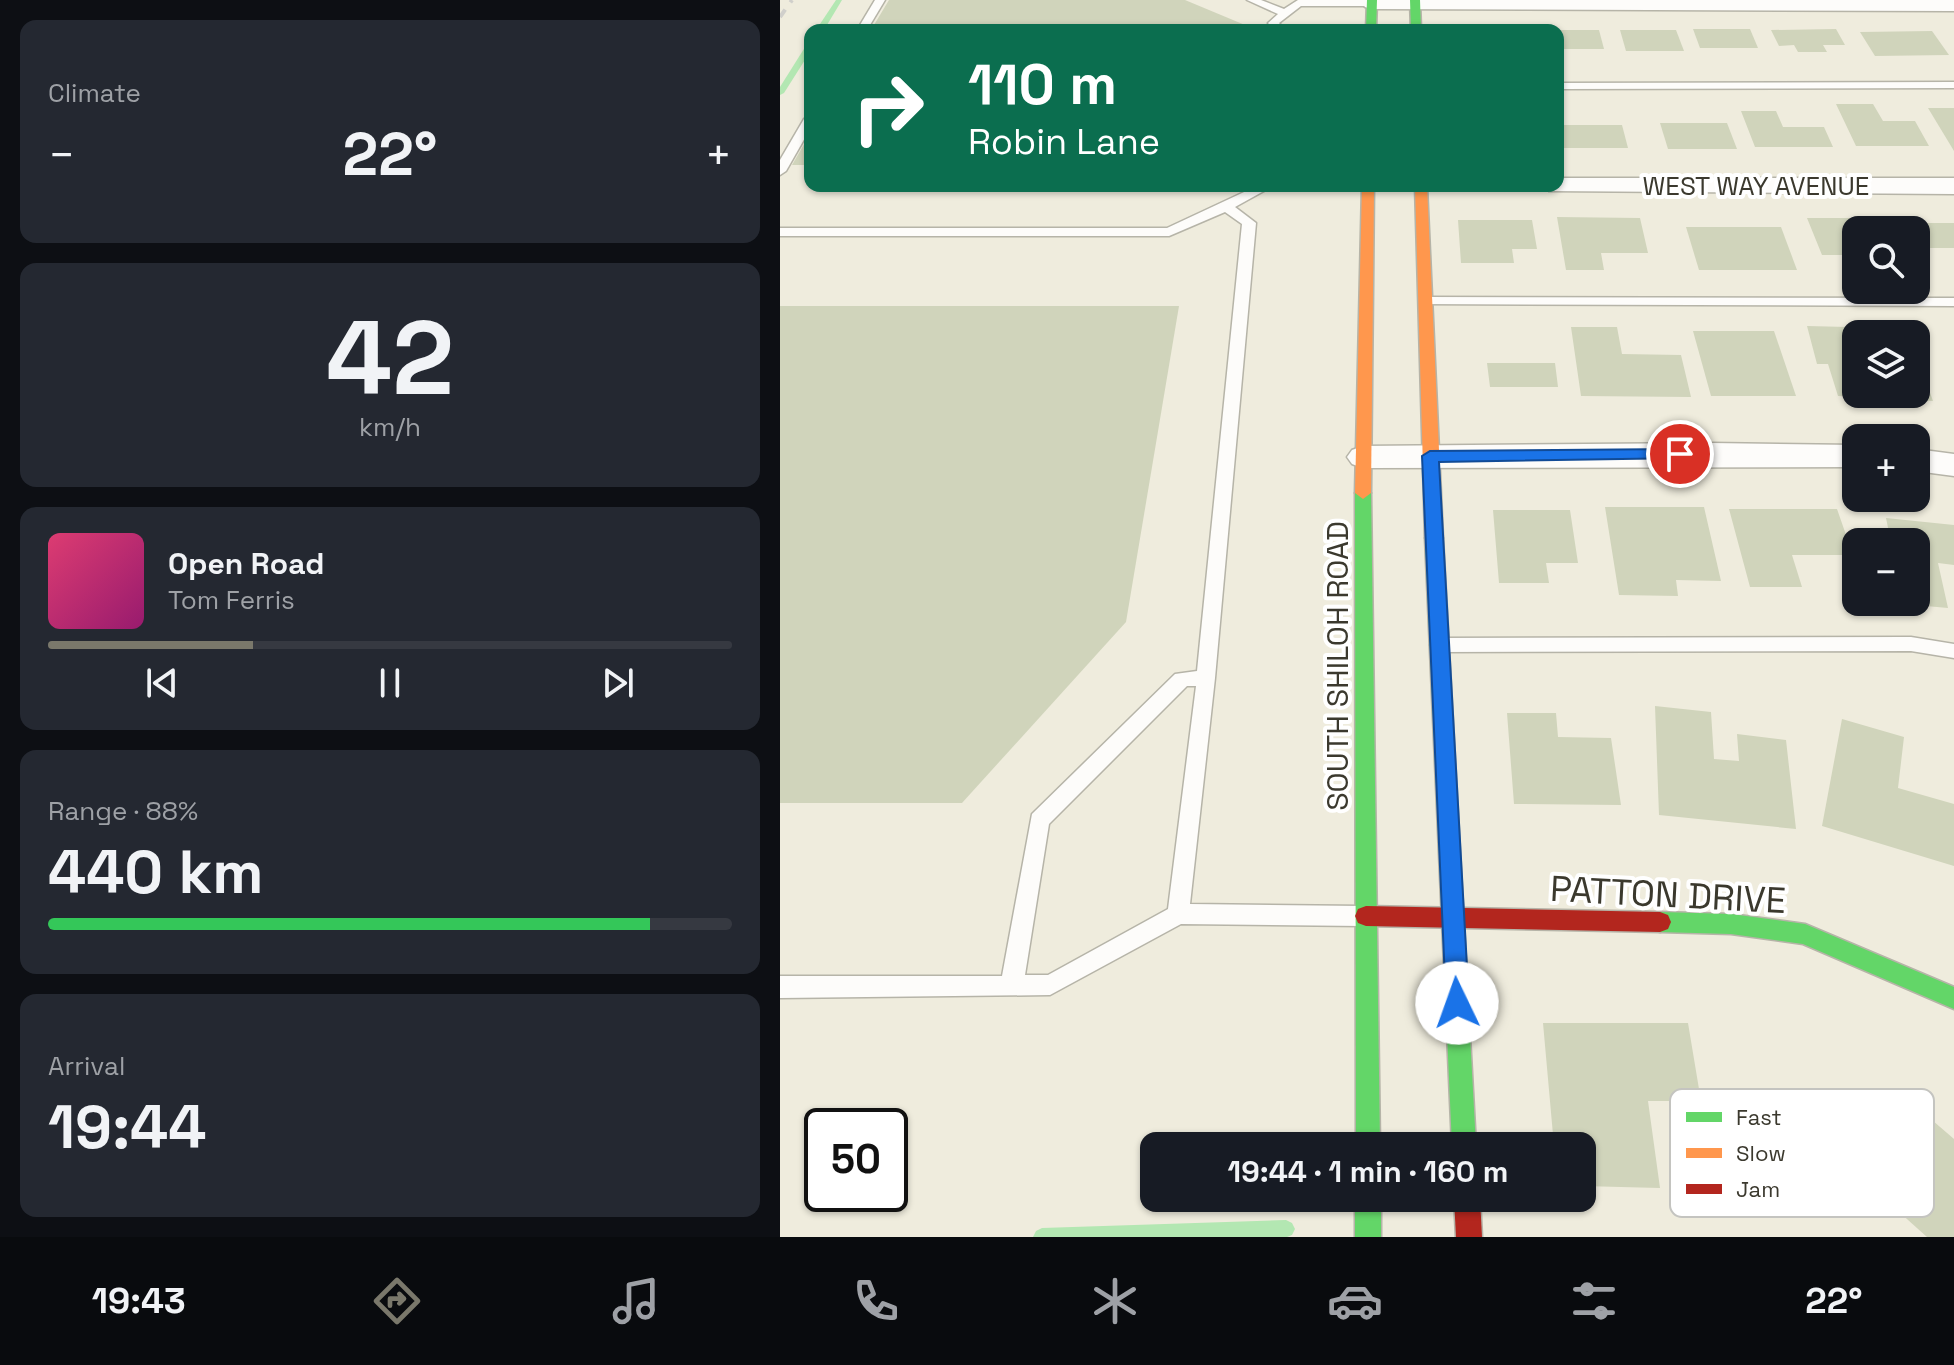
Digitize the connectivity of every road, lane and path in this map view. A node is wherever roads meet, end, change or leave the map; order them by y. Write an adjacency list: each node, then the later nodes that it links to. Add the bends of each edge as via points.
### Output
1 (880, 0): 8 (lane)
2 (1252, 0): 7 (lane)
3 (1295, 1): 4 (lane); 7 (lane)
4 (1372, 1): 5 (street); 10 (main road)
5 (1415, 2): 6 (street); 11 (main road)
6 (1954, 5)
7 (1285, 13): 9 (lane)
8 (866, 24)
9 (1274, 24)
10 (1371, 24)
11 (1416, 24)
12 (1954, 85): 13 (lane)
13 (1564, 86)
14 (804, 129): 15 (lane)
15 (780, 171)
16 (1564, 186): 17 (street, WEST WAY AVENUE)
17 (1954, 186)
18 (1255, 192): 21 (lane)
19 (1368, 192): 27 (main road, SOUTH SHILOH ROAD)
20 (1421, 192): 23 (main road)
21 (1226, 207): 22 (lane, via 1169,232); 32 (lane, via 1249,223)
22 (780, 232)
23 (1425, 301): 24 (lane); 25 (main road)
24 (1954, 302)
25 (1430, 456): 26 (street); 27 (street); 30 (main road)
26 (1842, 456)
27 (1363, 457): 34 (main road, SOUTH SHILOH ROAD)
28 (1930, 462): 29 (street)
29 (1954, 465)
30 (1439, 645): 31 (lane, via 1911,644); 35 (main road)
31 (1954, 651)
32 (1206, 678): 33 (lane); 36 (lane, via 1182,679 1039,820)
33 (1178, 914): 34 (lane); 36 (lane, via 1050,985)
34 (1366, 916): 35 (main road, PATTON DRIVE); 39 (main road, SOUTH SHILOH ROAD)
35 (1453, 918): 38 (main road, PATTON DRIVE, via 1731,924 1805,934); 40 (main road)
36 (1012, 986): 37 (lane)
37 (780, 987)
38 (1954, 998)
39 (1368, 1132)
40 (1463, 1132)
41 (1368, 1212): 43 (main road)
42 (1468, 1212): 44 (main road)
43 (1368, 1237)
44 (1469, 1237)

